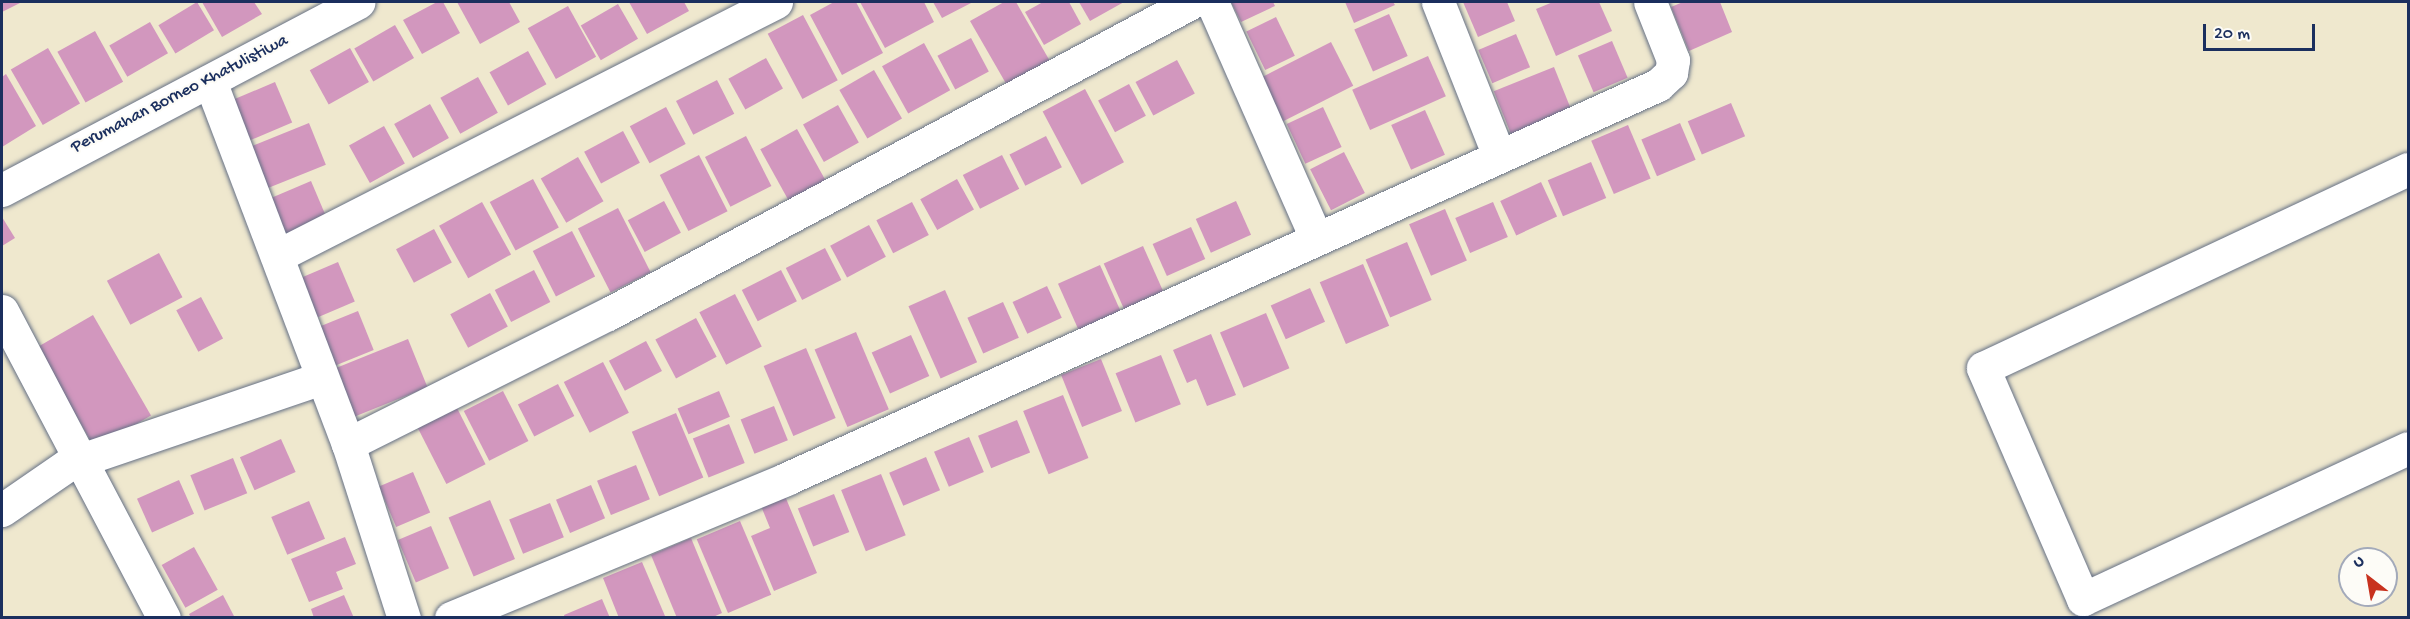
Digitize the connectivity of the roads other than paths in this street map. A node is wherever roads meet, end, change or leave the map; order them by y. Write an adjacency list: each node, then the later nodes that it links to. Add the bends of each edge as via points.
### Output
1 (359, 2): 7 (street, Perumahan Borneo Khatulistiwa)
2 (776, 2): 12 (street)
3 (1192, 2): 15 (street, via 608,314)
4 (1212, 2): 11 (street)
5 (1438, 2): 8 (street)
6 (1650, 2): 8 (street, via 1673,60 1666,79)
7 (210, 81): 10 (street, Perumahan Borneo Khatulistiwa); 12 (street)
8 (1499, 156): 11 (street)
9 (2409, 169): 16 (street, via 1983,368 2083,599)
10 (2, 190)
11 (1315, 236): 21 (street, via 786,479)
12 (278, 256): 14 (street)
13 (2, 311): 17 (street)
14 (319, 379): 15 (street); 17 (street)
15 (348, 444): 20 (street)
16 (2409, 448)
17 (65, 468): 18 (street); 19 (street)
18 (2, 510)
19 (164, 618)
20 (404, 618)
21 (451, 618)

